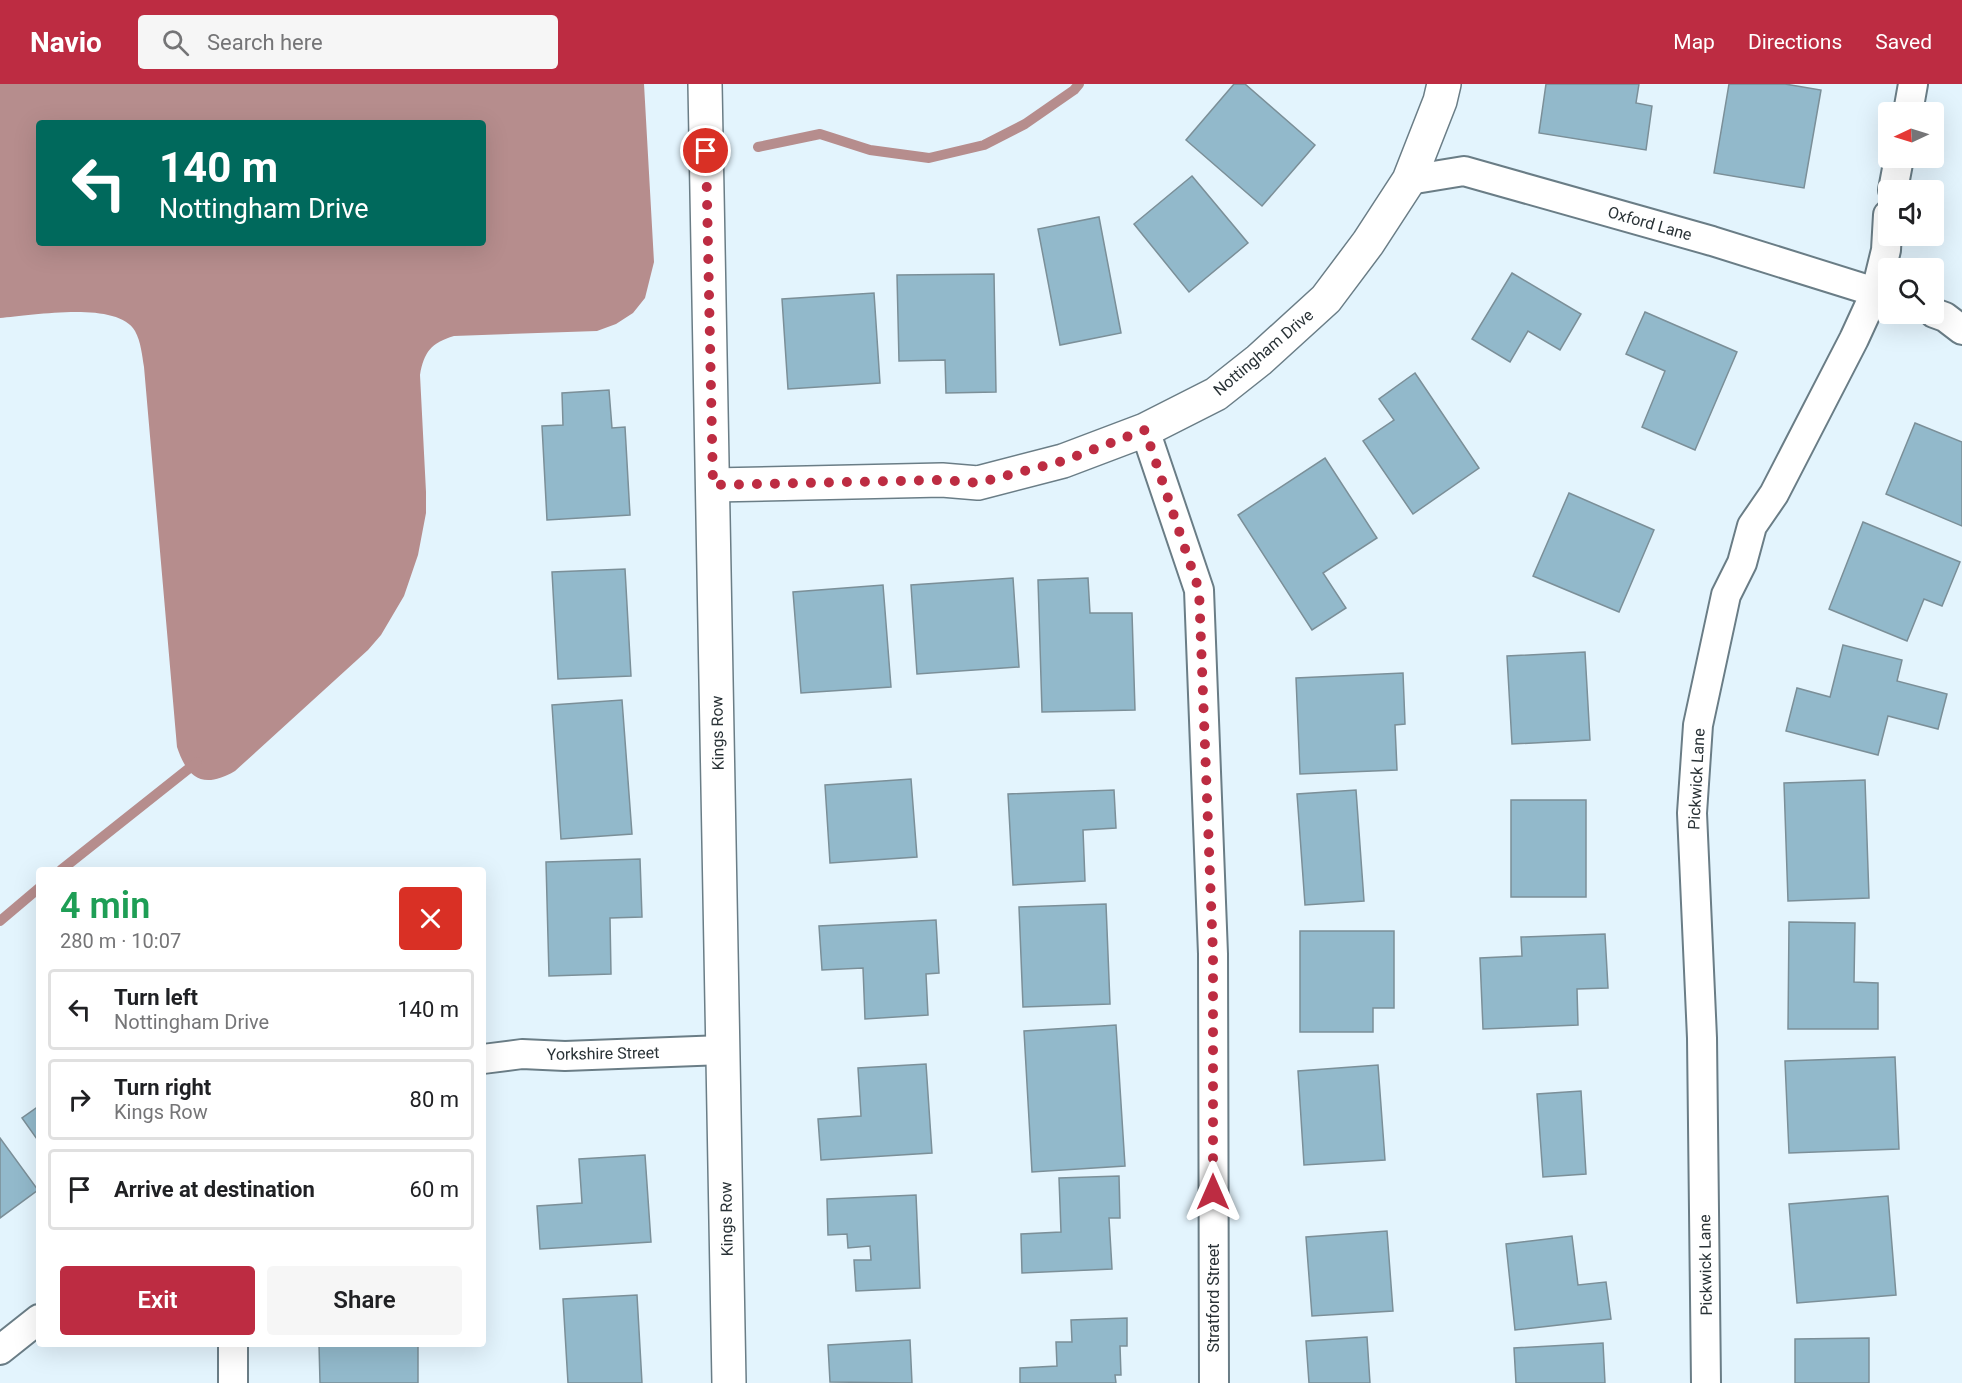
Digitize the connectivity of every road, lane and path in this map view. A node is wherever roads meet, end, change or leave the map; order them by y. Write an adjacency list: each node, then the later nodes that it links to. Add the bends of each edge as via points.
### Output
1 (705, 84): 11 (street, Kings Row)
2 (1444, 84): 5 (street, Nottingham Drive)
3 (1913, 84): 4 (street)
4 (1910, 102)
5 (1409, 180): 6 (street, Oxford Lane, via 1464,171); 10 (street, Nottingham Drive, via 1326,299 1216,394)
6 (1878, 293)
7 (1878, 300): 20 (street, Pickwick Lane, via 1752,526 1742,563 1726,595 1698,725 1692,813 1702,1038)
8 (1944, 317): 9 (street)
9 (1962, 330)
10 (1145, 430): 11 (street, Nottingham Drive, via 1063,461 978,483 942,480); 19 (street, Stratford Street, via 1199,590 1213,954)
11 (713, 485): 12 (street, Kings Row)
12 (723, 1050): 13 (street, Yorkshire Street, via 522,1054); 18 (street, Kings Row)
13 (486, 1059)
14 (36, 1321): 16 (street)
15 (233, 1347): 17 (street)
16 (0, 1350)
17 (233, 1383)
18 (729, 1383)
19 (1214, 1383)
20 (1706, 1383)

